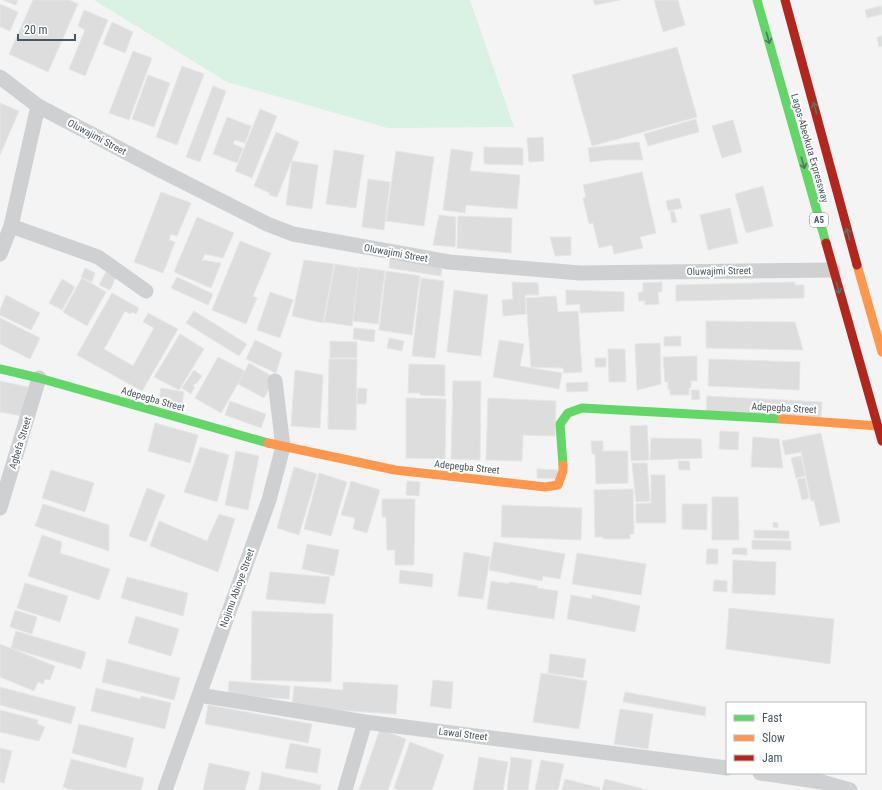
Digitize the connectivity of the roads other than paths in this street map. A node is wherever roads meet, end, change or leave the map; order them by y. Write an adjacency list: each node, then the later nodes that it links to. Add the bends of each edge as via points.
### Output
1 (757, 0): 7 (main road, Lagos-Abeokuta Expressway / A5, one-way to 7)
2 (785, 0): 9 (main road, Lagos-Abeokuta Expressway / A5, one-way to 2)
3 (0, 77): 4 (street, Oluwajimi Street)
4 (38, 106): 5 (street); 7 (street, Oluwajimi Street, via 267,224 305,237 449,262 580,273)
5 (11, 226): 6 (street); 8 (street, via 98,257)
6 (0, 254)
7 (833, 270): 13 (main road, Lagos-Abeokuta Expressway / A5, one-way to 13)
8 (146, 291)
9 (882, 352)
10 (0, 369): 11 (main road, Adepegba Street)
11 (39, 378): 15 (main road, Adepegba Street); 16 (street, Agbefa Street)
12 (275, 381): 15 (street, Nojimu Abioye Street)
13 (878, 426): 14 (main road, Lagos-Abeokuta Expressway / A5); 15 (main road, Adepegba Street, via 582,408 568,414 560,424 563,471 558,485 545,487 395,470)
14 (882, 441)
15 (283, 447): 17 (street, Nojimu Abioye Street, via 269,500)
16 (0, 508)
17 (199, 695): 18 (street, Lawal Street); 22 (street, Nojimu Abioye Street)
18 (366, 722): 19 (street, Lawal Street); 23 (street)
19 (726, 768)
20 (765, 774): 21 (street)
21 (821, 786): 24 (street)
22 (165, 790)
23 (345, 790)
24 (850, 790)

